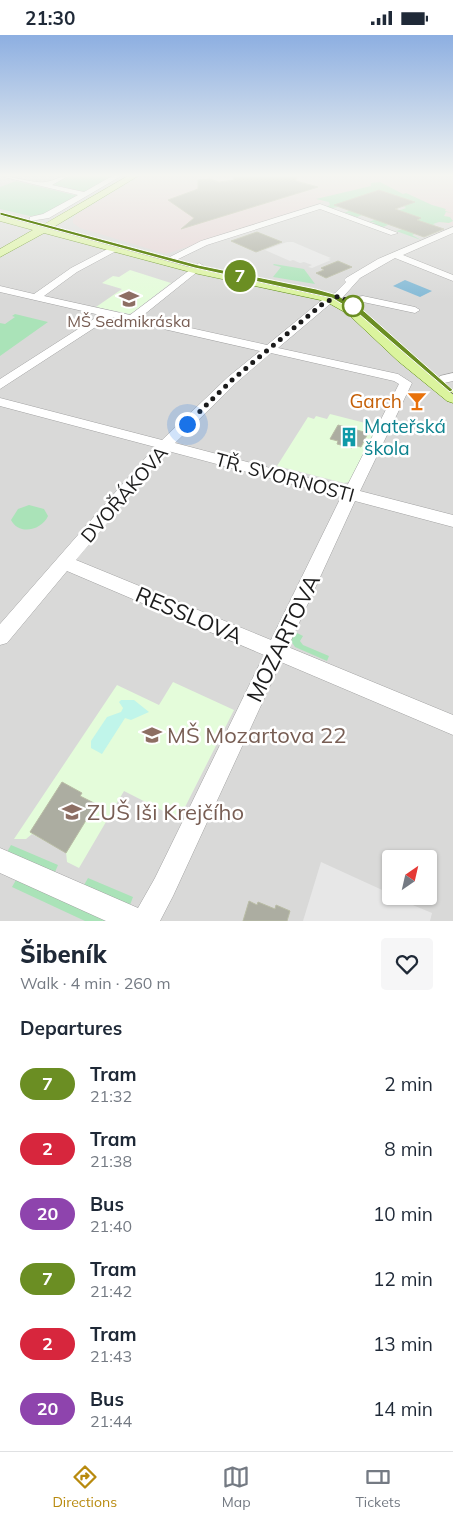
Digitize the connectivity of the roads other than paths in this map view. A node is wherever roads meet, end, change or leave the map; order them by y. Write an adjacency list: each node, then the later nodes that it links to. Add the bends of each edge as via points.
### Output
1 (0, 217): 13 (main road, via 19,230)
2 (2, 217): 9 (main road)
3 (46, 217): 9 (street)
4 (55, 217): 9 (main road)
5 (59, 217): 9 (main road)
6 (68, 217): 14 (main road, via 66,223 69,226)
7 (284, 217): 16 (street, via 204,243)
8 (351, 217): 11 (street)
9 (40, 226): 12 (main road); 13 (main road); 14 (main road)
10 (453, 230): 15 (street, DVOŘÁKOVA)
11 (394, 233)
12 (67, 235): 13 (main road, via 40,236); 14 (main road)
13 (4, 248)
14 (114, 248): 16 (main road); 20 (street, via 74,270)
15 (395, 255): 18 (street); 21 (street, DVOŘÁKOVA, via 356,276)
16 (168, 260): 17 (main road)
17 (196, 267): 21 (main road); 24 (street)
18 (453, 278)
19 (0, 289): 20 (street)
20 (38, 296): 23 (street)
21 (334, 298): 22 (street); 25 (street, DVOŘÁKOVA); 26 (main road, via 390,331); 28 (main road)
22 (415, 309)
23 (108, 314): 24 (street); 27 (street)
24 (132, 319): 25 (street)
25 (268, 350): 30 (street, DVOŘÁKOVA); 31 (street, MOZARTOVA, via 405,381 406,385)
26 (450, 381)
27 (0, 385)
28 (453, 398)
29 (0, 402): 30 (street, TŘ. SVORNOSTI)
30 (165, 445): 31 (street, TŘ. SVORNOSTI); 33 (street, DVOŘÁKOVA)
31 (351, 494): 32 (street, TŘ. SVORNOSTI); 35 (street, MOZARTOVA)
32 (453, 521)
33 (65, 563): 34 (street, DVOŘÁKOVA); 35 (street, RESSLOVA)
34 (0, 637)
35 (276, 651): 36 (street, RESSLOVA); 38 (street, MOZARTOVA, via 164,887)
36 (453, 725)
37 (0, 860): 38 (street)
38 (135, 919)

